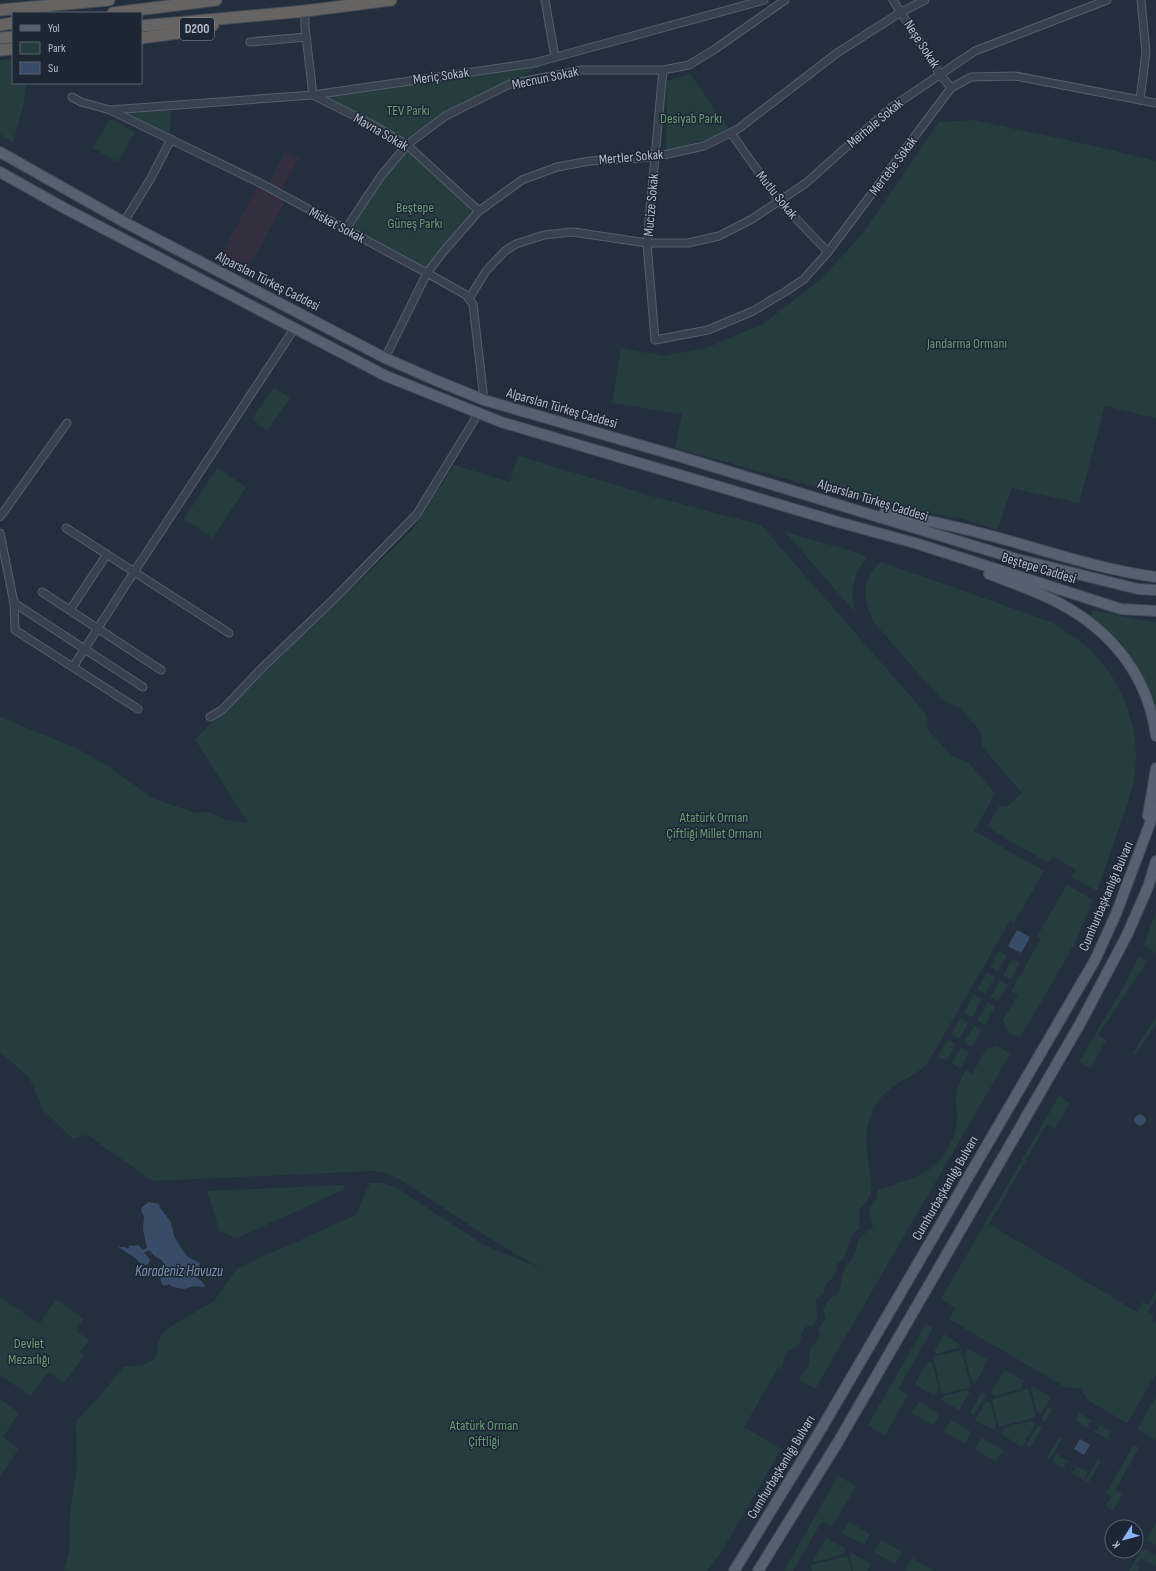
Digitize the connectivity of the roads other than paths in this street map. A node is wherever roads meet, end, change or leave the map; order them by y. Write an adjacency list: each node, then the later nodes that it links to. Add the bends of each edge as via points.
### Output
1 (108, 0): 11 (highway)
2 (216, 0): 13 (highway, D200)
3 (391, 0): 12 (highway, D200)
4 (546, 0): 26 (street)
5 (764, 0): 26 (street, Meriç Sokak)
6 (785, 0): 27 (street, Mecnun Sokak, via 689,65)
7 (893, 0): 14 (street, Neşe Sokak)
8 (925, 0): 14 (street, Mertler Sokak)
9 (1106, 0): 28 (street, Merhale Sokak, via 975,51)
10 (1141, 0): 32 (street, via 1146,52)
11 (0, 10)
12 (305, 11): 15 (highway, D200); 20 (street)
13 (121, 12)
14 (901, 12): 28 (street, Neşe Sokak); 35 (street, Mertler Sokak, via 836,53)
15 (252, 16): 18 (highway); 22 (highway, D200, via 186,32)
16 (12, 23): 17 (highway)
17 (0, 25)
18 (142, 26)
19 (12, 37): 21 (highway)
20 (306, 37): 23 (street); 30 (street)
21 (0, 38)
22 (142, 38)
23 (250, 42)
24 (12, 48): 25 (highway)
25 (0, 50)
26 (555, 57): 30 (street, Meriç Sokak, via 534,63)
27 (663, 70): 37 (street, Mecnun Sokak, via 582,70 510,84 445,116); 39 (street, Mucize Sokak)
28 (940, 74): 29 (street, Neşe Sokak); 41 (street, Merhale Sokak, via 889,109 806,183)
29 (951, 88): 32 (street, Mertebe Sokak, via 971,77 1015,76); 46 (street, Mertebe Sokak)
30 (313, 95): 34 (street, Meriç Sokak); 37 (street, Mavna Sokak)
31 (72, 97): 34 (street)
32 (1140, 100): 33 (street, Mertebe Sokak)
33 (1156, 103)
34 (110, 110): 36 (street, Misket Sokak)
35 (731, 132): 39 (street, Mertler Sokak, via 704,146); 41 (street, Mutlu Sokak)
36 (171, 139): 43 (street); 44 (street, Misket Sokak, via 262,184)
37 (407, 145): 42 (street, Mavna Sokak); 44 (street, Mecnun Sokak, via 381,176)
38 (0, 152): 43 (main road, Alparslan Türkeş Caddesi)
39 (654, 157): 42 (street, Mertler Sokak, via 590,161 557,168 522,180); 45 (street, Mucize Sokak)
40 (0, 172): 49 (main road, Alparslan Türkeş Caddesi)
41 (778, 201): 45 (street, Merhale Sokak, via 752,219 719,236 688,243); 46 (street, Mutlu Sokak)
42 (479, 211): 47 (street, Mertler Sokak)
43 (124, 222): 51 (main road, Alparslan Türkeş Caddesi)
44 (345, 230): 47 (street, Misket Sokak)
45 (648, 243): 48 (street, Merhale Sokak, via 573,232 531,239 505,251 486,271); 50 (street, Mucize Sokak)
46 (828, 252): 50 (street, Mertebe Sokak, via 804,279 752,311 708,330)
47 (427, 273): 48 (street, Misket Sokak); 51 (street, Mertler Sokak)
48 (470, 299): 52 (street, via 473,304)
49 (294, 329): 53 (main road, Alparslan Türkeş Caddesi, via 386,376); 61 (street)
50 (654, 340)
51 (385, 358): 52 (main road, Alparslan Türkeş Caddesi)
52 (484, 400): 55 (main road, Alparslan Türkeş Caddesi)
53 (478, 414): 59 (main road, Alparslan Türkeş Caddesi); 75 (street, via 417,514 222,710)
54 (67, 423): 56 (street)
55 (847, 507): 62 (main road, via 945,524 1075,560 1131,574); 63 (main road, Alparslan Türkeş Caddesi, via 1017,559 1138,589)
56 (0, 517)
57 (66, 528): 60 (street)
58 (0, 533): 65 (street)
59 (915, 543): 67 (main road, Beştepe Caddesi, via 1121,609); 76 (main road, via 1058,602 1096,627 1115,644 1139,681 1147,700)
60 (107, 554): 61 (street); 66 (street)
61 (134, 572): 68 (street); 69 (street)
62 (1156, 577)
63 (1156, 590)
64 (42, 592): 66 (street)
65 (14, 603): 70 (street); 71 (street, via 16,630)
66 (70, 610): 68 (street)
67 (1156, 612)
68 (98, 628): 70 (street); 72 (street)
69 (228, 633)
70 (84, 650): 71 (street); 73 (street)
71 (73, 667): 74 (street)
72 (161, 670)
73 (142, 687)
74 (138, 708)
75 (210, 717)
76 (1156, 736)
77 (1156, 768): 79 (main road)
78 (1156, 807): 79 (main road, Cumhurbaşkanlığı Bulvarı)
79 (1143, 845): 83 (main road, Cumhurbaşkanlığı Bulvarı, via 1095,960 820,1431)
80 (1156, 861): 82 (main road)
81 (1156, 872): 82 (main road)
82 (1148, 887): 84 (main road, via 1121,947 1078,1028 838,1442)
83 (734, 1571)
84 (758, 1571)

